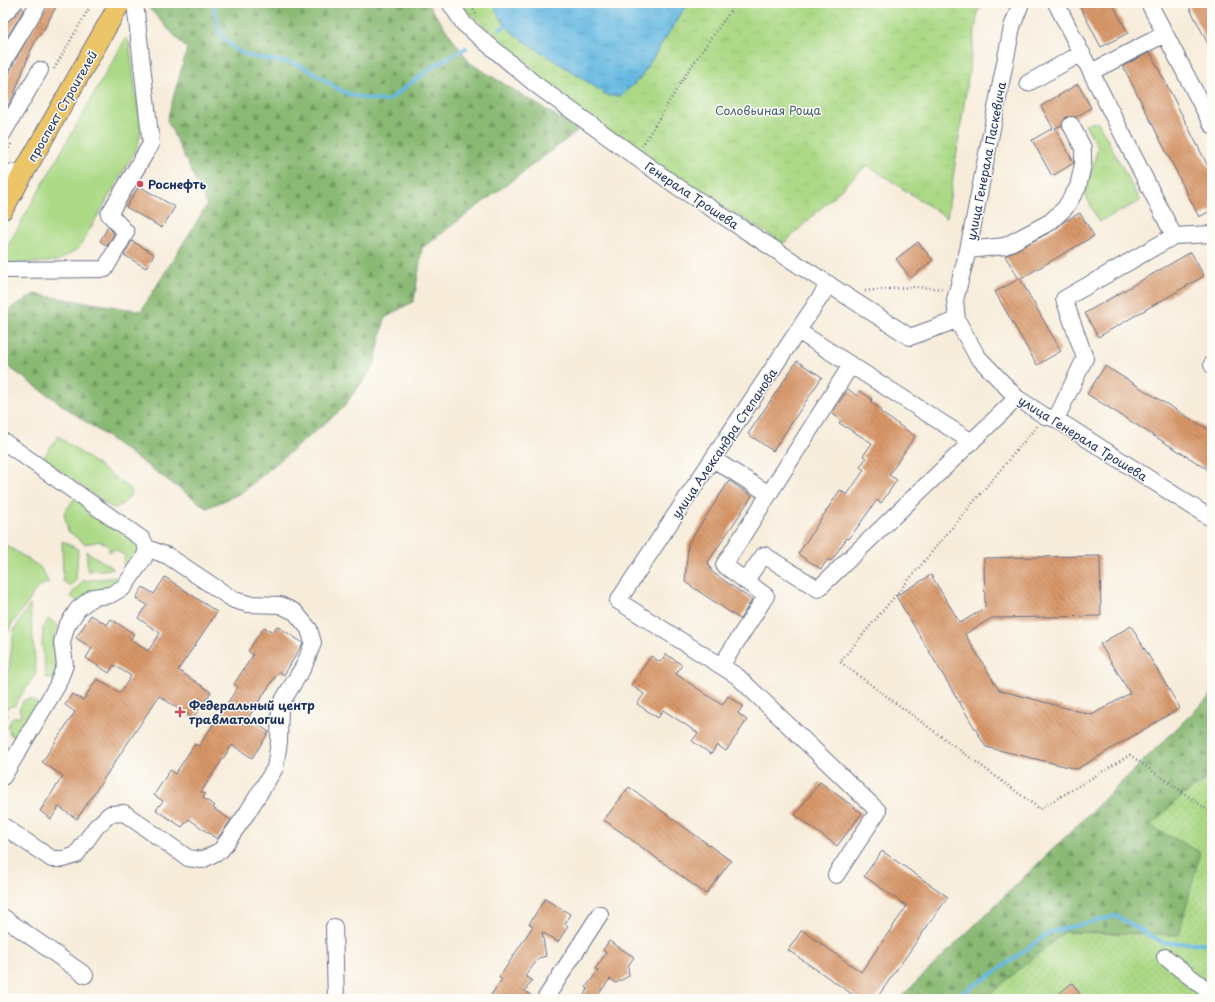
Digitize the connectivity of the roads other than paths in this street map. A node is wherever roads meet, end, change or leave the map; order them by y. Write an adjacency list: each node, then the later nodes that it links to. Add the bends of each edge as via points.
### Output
1 (14, 3): 9 (street)
2 (39, 3): 12 (street)
3 (120, 3): 19 (main road, проспект Строителей)
4 (134, 3): 25 (street, via 151,144 109,214 126,232 105,269)
5 (450, 3): 26 (street, Генерала Трошева, via 464,24 535,84 678,187)
6 (1021, 3): 24 (street, улица Генерала Паскевича, via 1012,28)
7 (1056, 3): 11 (street)
8 (1149, 3): 10 (street)
9 (3, 14)
10 (1165, 34): 14 (street); 17 (street)
11 (1082, 53): 14 (street); 15 (street)
12 (3, 64)
13 (40, 70): 18 (street)
14 (1091, 72): 23 (street)
15 (1028, 83)
16 (1070, 125): 24 (street, via 1083,148 1083,164 1078,187 1065,208 1050,222 1005,246)
17 (1212, 125)
18 (3, 133)
19 (24, 172): 20 (street); 21 (main road, проспект Строителей)
20 (3, 173)
21 (3, 209)
22 (1212, 234): 23 (street)
23 (1174, 236): 31 (street, via 1064,299 1085,358)
24 (968, 250): 27 (street, улица Генерала Паскевича, via 955,300)
25 (3, 270)
26 (829, 284): 27 (street, Генерала Трошева, via 910,337); 28 (street, улица Александра Степанова)
27 (957, 320): 30 (street, улица Генерала Трошева, via 977,356)
28 (798, 331): 29 (street); 34 (street, улица Александра Степанова)
29 (851, 365): 33 (street); 35 (street)
30 (1017, 398): 31 (street, улица Генерала Трошева); 33 (street)
31 (1050, 418): 36 (street, улица Генерала Трошева)
32 (3, 441): 37 (street, via 142,539)
33 (972, 442): 38 (street, via 818,589 764,555)
34 (713, 459): 35 (street); 39 (street, улица Александра Степанова, via 618,601)
35 (769, 494): 38 (street, via 724,565)
36 (1210, 513)
37 (147, 548): 40 (street, via 144,558 124,587 110,596 93,597 78,609 66,627 62,643 65,665 57,686); 41 (street, via 168,556 234,600 248,604 280,605 295,612 309,629 313,643 304,666 280,705 275,768 221,850 202,860 188,858 124,813 110,814 96,827 76,855 64,859 52,859)
38 (746, 581): 39 (street, via 766,596)
39 (721, 666): 42 (street, via 737,676 878,811)
40 (3, 777)
41 (3, 826)
42 (836, 875)
43 (600, 914): 50 (street)
44 (3, 917): 47 (street)
45 (334, 927): 49 (street)
46 (1165, 957): 48 (street)
47 (85, 975)
48 (1212, 994)
49 (336, 999)
50 (545, 999)

